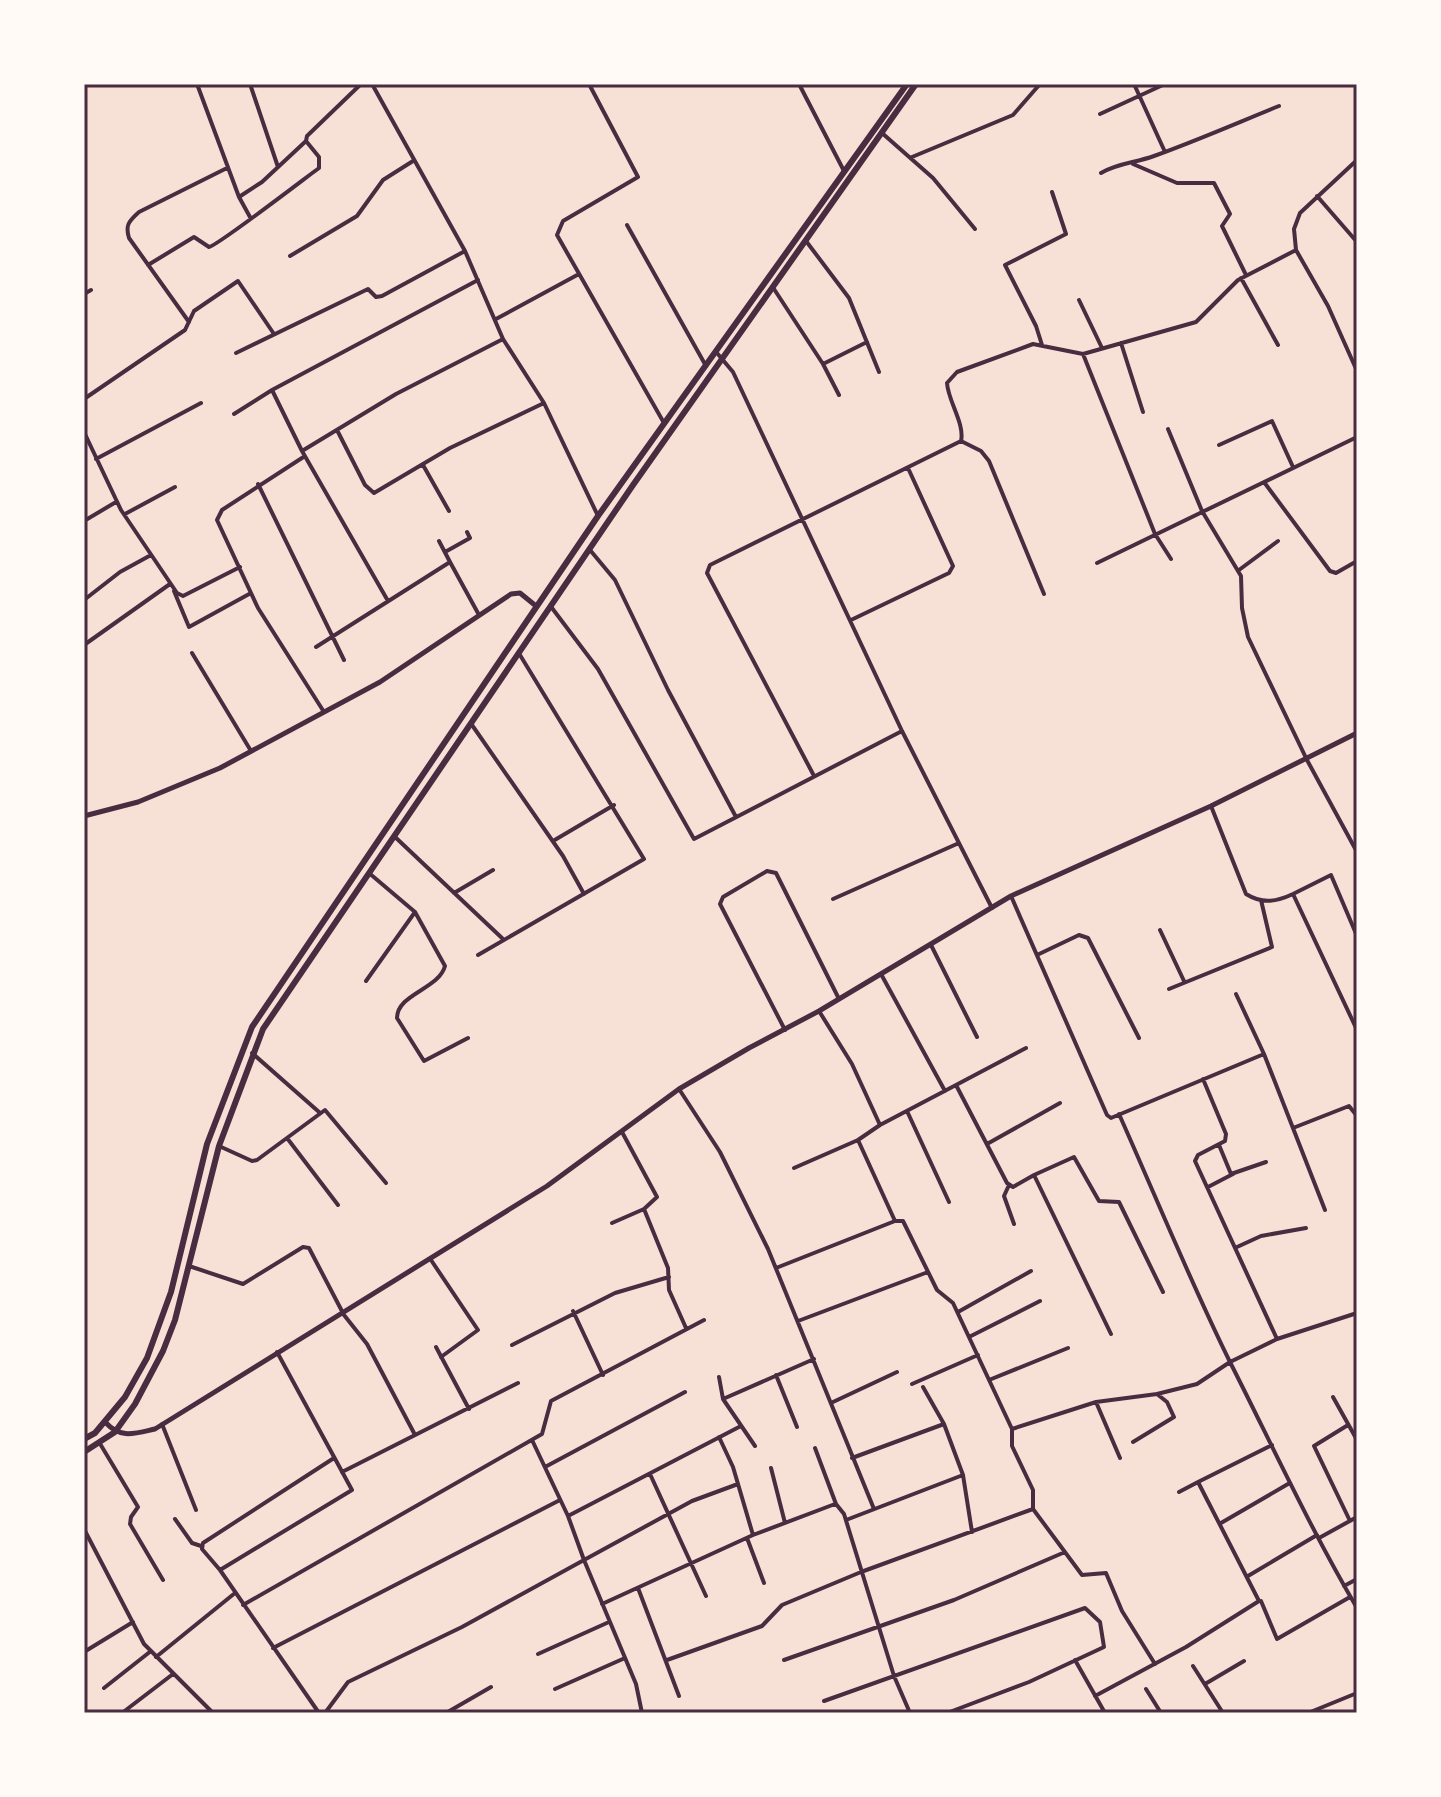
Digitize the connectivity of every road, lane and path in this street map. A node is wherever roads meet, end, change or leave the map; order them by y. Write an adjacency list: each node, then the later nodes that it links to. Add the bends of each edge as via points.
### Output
1 (197, 84): 23 (street)
2 (250, 84): 22 (street)
3 (361, 84): 16 (street)
4 (372, 84): 19 (street)
5 (589, 84): 38 (street, via 638,174 558,226 557,235)
6 (799, 84): 24 (street)
7 (907, 84): 24 (main road)
8 (916, 84): 15 (main road)
9 (1040, 84): 18 (street, via 1013,115)
10 (1134, 84): 12 (street)
11 (1165, 84): 12 (street)
12 (1140, 95): 14 (street); 17 (street)
13 (1279, 106): 17 (street)
14 (1100, 114)
15 (882, 133): 18 (street); 32 (main road)
16 (306, 141): 22 (street); 29 (street, via 319,157 319,168)
17 (1165, 152): 21 (street)
18 (912, 157): 31 (street)
19 (413, 161): 35 (street); 36 (street, via 383,180 357,216)
20 (1357, 161): 27 (street)
21 (1133, 164): 25 (street); 39 (street, via 1177,183 1214,183 1230,214 1222,226)
22 (278, 167): 28 (street)
23 (227, 168): 28 (street); 37 (street, via 129,220 129,238)
24 (845, 173): 55 (main road)
25 (1101, 173)
26 (1052, 192): 51 (street, via 1066,234 1005,265)
27 (1317, 196): 33 (street); 34 (street, via 1296,220)
28 (239, 197): 29 (street)
29 (250, 217): 37 (street, via 218,245 209,247 194,237)
30 (627, 225): 59 (street)
31 (975, 229)
32 (806, 241): 41 (main road); 49 (street, via 849,298)
33 (1357, 242)
34 (1296, 250): 39 (street); 60 (street)
35 (465, 251): 40 (street); 47 (street, via 382,296 368,289)
36 (290, 256)
37 (148, 265): 46 (street)
38 (579, 274): 45 (street); 69 (street)
39 (1244, 277): 50 (street, via 1202,319); 52 (street)
40 (478, 280): 45 (street); 62 (street)
41 (774, 289): 57 (main road); 58 (street)
42 (91, 290): 43 (street)
43 (84, 294)
44 (1079, 300): 53 (street)
45 (496, 319): 48 (street)
46 (190, 324): 47 (street, via 194,311 238,281); 64 (street)
47 (274, 334): 54 (street)
48 (503, 339): 66 (street); 71 (street)
49 (867, 342): 58 (street); 61 (street)
50 (1121, 343): 53 (street); 67 (street)
51 (1042, 345): 56 (street); 74 (street, via 951,377 948,394)
52 (1278, 345)
53 (1102, 348): 56 (street)
54 (236, 353)
55 (717, 353): 57 (street); 59 (main road)
56 (1083, 354): 92 (street)
57 (724, 360): 89 (street); 95 (main road)
58 (823, 364): 63 (street)
59 (707, 367): 69 (main road)
60 (1357, 371)
61 (879, 372)
62 (272, 390): 68 (street); 76 (street)
63 (839, 395)
64 (84, 399)
65 (201, 403): 77 (street)
66 (544, 403): 78 (street); 88 (street)
67 (1143, 412)
68 (234, 414)
69 (665, 424): 88 (main road)
70 (1168, 429): 86 (street)
71 (337, 430): 76 (street); 78 (street, via 374,493)
72 (84, 432): 77 (street)
73 (1357, 437): 79 (street)
74 (961, 441): 80 (street); 106 (street, via 989,461)
75 (1219, 445): 79 (street, via 1272,421)
76 (303, 453): 82 (street); 108 (street)
77 (96, 459): 84 (street)
78 (423, 465): 85 (street)
79 (1293, 467): 81 (street)
80 (908, 468): 89 (street); 112 (street, via 953,566 949,573)
81 (1264, 482): 86 (street); 99 (street, via 1330,571)
82 (258, 484): 102 (street, via 222,510 217,520); 113 (street)
83 (175, 487): 87 (street)
84 (117, 502): 87 (street); 90 (street)
85 (449, 511)
86 (1202, 511): 92 (street); 103 (street)
87 (124, 514): 97 (street)
88 (598, 516): 109 (main road)
89 (802, 518): 112 (street); 125 (street, via 714,560 707,573)
90 (84, 521)
91 (467, 532): 96 (street, via 470,538)
92 (1155, 534): 98 (street); 101 (street)
93 (439, 541): 96 (street)
94 (1278, 541): 103 (street)
95 (590, 550): 110 (main road); 129 (street, via 615,580)
96 (445, 552): 100 (street)
97 (151, 555): 104 (street); 107 (street)
98 (1171, 559)
99 (1357, 561)
100 (450, 562): 108 (street); 111 (street)
101 (1097, 563)
102 (240, 567): 104 (street, via 183,596); 105 (street)
103 (1239, 570): 124 (street, via 1248,637)
104 (171, 583): 105 (street, via 189,627); 114 (street)
105 (251, 593): 119 (street)
106 (1044, 594)
107 (84, 600)
108 (388, 601): 113 (street)
109 (536, 606): 111 (street, via 515,593); 239 (main road, via 248,1033 207,1144 171,1292 147,1358)
110 (552, 608): 117 (main road); 129 (street, via 598,669 690,836 699,839)
111 (479, 615): 119 (street, via 380,682)
112 (851, 621): 121 (street)
113 (331, 637): 115 (street); 118 (street)
114 (84, 645)
115 (316, 647)
116 (192, 653): 123 (street)
117 (520, 655): 120 (main road); 126 (street)
118 (344, 660)
119 (324, 712): 123 (street)
120 (472, 725): 130 (main road); 131 (street)
121 (902, 731): 125 (street); 132 (street)
122 (1357, 733): 124 (street)
123 (251, 751): 128 (street, via 138,802)
124 (1307, 760): 127 (street); 133 (street)
125 (813, 774): 129 (street)
126 (614, 805): 131 (street); 137 (street, via 644,859)
127 (1211, 806): 139 (street); 141 (street, via 1246,894)
128 (84, 816)
129 (736, 817)
130 (394, 836): 135 (main road); 136 (street)
131 (553, 841): 137 (street)
132 (959, 843): 140 (street); 142 (street)
133 (1357, 852)
134 (493, 870): 136 (street)
135 (369, 873): 143 (street); 163 (main road)
136 (454, 893): 146 (street)
137 (584, 894): 146 (street)
138 (1293, 894): 141 (street, via 1278,901); 145 (street, via 1331,875); 158 (street)
139 (1011, 896): 142 (street); 149 (street)
140 (833, 899)
141 (1261, 900): 152 (street, via 1272,947)
142 (993, 910): 147 (street)
143 (415, 912): 151 (street); 160 (street, via 445,966 438,979 399,1007 397,1018 424,1061)
144 (1160, 930): 152 (street)
145 (1357, 936)
146 (503, 939): 148 (street)
147 (931, 945): 150 (street); 159 (street)
148 (478, 955)
149 (1037, 955): 161 (street, via 1079,935 1088,938); 172 (street, via 1107,1115)
150 (881, 974): 155 (street); 168 (street)
151 (366, 981)
152 (1184, 981): 153 (street)
153 (1169, 989)
154 (1236, 994): 164 (street)
155 (839, 999): 156 (street); 157 (street, via 776,873 767,871 723,897 720,904)
156 (819, 1011): 157 (street); 174 (street, via 852,1064)
157 (785, 1030): 167 (street)
158 (1357, 1030)
159 (977, 1037)
160 (468, 1038)
161 (1139, 1038)
162 (1026, 1048): 166 (street)
163 (252, 1053): 171 (street); 181 (main road)
164 (1264, 1054): 165 (street); 175 (street)
165 (1203, 1079): 172 (street); 180 (street, via 1226,1134)
166 (956, 1085): 168 (street); 179 (street)
167 (679, 1089): 176 (street); 200 (street, via 720,1152)
168 (945, 1091): 170 (street)
169 (1060, 1103): 179 (street)
170 (907, 1111): 174 (street); 189 (street)
171 (319, 1112): 177 (street); 186 (street, via 329,1111)
172 (1119, 1114): 223 (street)
173 (1357, 1116): 175 (street, via 1349,1106)
174 (880, 1125): 178 (street)
175 (1293, 1128): 192 (street)
176 (622, 1132): 191 (street, via 656,1192 656,1200); 198 (street)
177 (287, 1138): 181 (street, via 252,1161); 190 (street)
178 (858, 1140): 183 (street); 193 (street)
179 (987, 1144): 187 (street)
180 (1219, 1145): 184 (street); 188 (street, via 1195,1158)
181 (219, 1146): 199 (main road)
182 (1266, 1162): 184 (street)
183 (794, 1168)
184 (1233, 1174): 188 (street)
185 (1034, 1175): 187 (street); 204 (street, via 1074,1157 1099,1201 1119,1202); 213 (street)
186 (386, 1183)
187 (1009, 1185): 195 (street, via 1004,1196)
188 (1208, 1187): 197 (street)
189 (949, 1202)
190 (338, 1205)
191 (644, 1209): 194 (street); 203 (street)
192 (1325, 1210)
193 (895, 1221): 200 (street); 202 (street, via 903,1221)
194 (612, 1223)
195 (1014, 1224)
196 (1306, 1228): 197 (street, via 1261,1236)
197 (1237, 1247): 215 (street)
198 (431, 1260): 209 (street); 221 (street, via 478,1330)
199 (187, 1265): 209 (street, via 243,1284 309,1248); 246 (main road, via 163,1351)
200 (776, 1268): 211 (street)
201 (1031, 1271): 207 (street)
202 (928, 1272): 207 (street); 211 (street)
203 (669, 1277): 206 (street); 212 (street, via 669,1290)
204 (1163, 1292)
205 (1040, 1301): 214 (street)
206 (573, 1311): 216 (street); 225 (street)
207 (958, 1312): 214 (street)
208 (1357, 1313): 215 (street)
209 (344, 1315): 219 (street); 247 (street, via 367,1344)
210 (704, 1320): 212 (street)
211 (798, 1321): 222 (street)
212 (686, 1328): 225 (street)
213 (1111, 1334)
214 (969, 1337): 220 (street)
215 (1277, 1339): 223 (street)
216 (512, 1345)
217 (436, 1347): 221 (street)
218 (1068, 1348): 228 (street)
219 (277, 1352): 240 (street); 258 (street)
220 (978, 1355): 228 (street); 230 (street)
221 (441, 1357): 238 (street)
222 (814, 1359): 226 (street); 236 (street)
223 (1230, 1362): 233 (street, via 1197,1384); 254 (street)
224 (897, 1372): 236 (street)
225 (603, 1375): 250 (street, via 551,1401 545,1429)
226 (776, 1375): 235 (street); 244 (street)
227 (719, 1377): 235 (street)
228 (989, 1380): 245 (street)
229 (518, 1383): 238 (street)
230 (912, 1384)
231 (923, 1387): 241 (street)
232 (685, 1392): 261 (street)
233 (1157, 1394): 237 (street); 253 (street, via 1174,1417)
234 (1333, 1397): 242 (street)
235 (723, 1399): 243 (street)
236 (833, 1402): 259 (street)
237 (1096, 1402): 245 (street); 260 (street)
238 (469, 1409): 247 (street)
239 (105, 1422): 246 (street); 249 (main road)
240 (162, 1424): 246 (street, via 126,1435); 274 (street)
241 (944, 1424): 259 (street); 265 (street)
242 (1348, 1425): 251 (street); 280 (street, via 1314,1446)
243 (739, 1427): 248 (street); 255 (street)
244 (797, 1427)
245 (1012, 1429): 273 (street, via 1012,1446 1033,1490)
246 (115, 1432): 252 (main road)
247 (414, 1433): 263 (street)
248 (719, 1437): 264 (street); 267 (street)
249 (84, 1439)
250 (532, 1440): 261 (street); 305 (street)
251 (1357, 1440)
252 (99, 1442): 257 (main road); 296 (street, via 138,1507 130,1524)
253 (1133, 1442)
254 (1272, 1445): 266 (street); 268 (street)
255 (755, 1446)
256 (815, 1448): 271 (street)
257 (84, 1452)
258 (334, 1458): 263 (street); 288 (street)
259 (851, 1458): 272 (street)
260 (1120, 1458)
261 (545, 1467): 270 (street)
262 (771, 1468): 281 (street)
263 (342, 1472): 292 (street, via 349,1493)
264 (650, 1474): 275 (street); 276 (street)
265 (963, 1475): 272 (street); 284 (street)
266 (1198, 1482): 269 (street); 282 (street)
267 (738, 1484): 276 (street, via 692,1501); 285 (street)
268 (1288, 1484): 282 (street); 286 (street)
269 (1179, 1492)
270 (560, 1500): 275 (street); 310 (street)
271 (836, 1504): 279 (street); 281 (street)
272 (874, 1509): 279 (street)
273 (1033, 1509): 284 (street); 289 (street)
274 (196, 1510)
275 (568, 1516): 290 (street)
276 (670, 1516): 290 (street); 291 (street)
277 (1357, 1517): 280 (street)
278 (175, 1519): 288 (street, via 192,1543)
279 (846, 1520): 293 (street)
280 (1350, 1521): 286 (street)
281 (785, 1523): 285 (street)
282 (1220, 1524): 294 (street)
283 (84, 1529): 287 (street)
284 (972, 1532): 293 (street)
285 (750, 1536): 291 (street); 297 (street)
286 (1318, 1536): 294 (street); 298 (street)
287 (87, 1541): 307 (street)
288 (201, 1546): 292 (street)
289 (1065, 1552): 309 (street, via 954,1600); 320 (street, via 1082,1575 1106,1573)
290 (584, 1560): 304 (street); 335 (street, via 348,1682)
291 (689, 1564): 299 (street); 301 (street)
292 (220, 1570): 300 (street)
293 (861, 1572): 309 (street); 316 (street, via 782,1605 762,1626)
294 (1248, 1576): 302 (street)
295 (1357, 1579): 298 (street)
296 (163, 1580)
297 (764, 1583)
298 (1344, 1586): 303 (street)
299 (638, 1588): 304 (street); 316 (street)
300 (235, 1593): 305 (street); 314 (street)
301 (706, 1596)
302 (1260, 1597): 303 (street, via 1277,1639); 320 (street)
303 (1350, 1597): 306 (street)
304 (602, 1604): 308 (street)
305 (243, 1605): 310 (street)
306 (1357, 1608)
307 (133, 1622): 311 (street); 312 (street)
308 (610, 1622): 313 (street); 315 (street)
309 (878, 1625): 317 (street); 323 (street)
310 (273, 1648): 335 (street)
311 (151, 1651): 314 (street); 326 (street)
312 (84, 1652)
313 (538, 1654)
314 (156, 1657): 322 (street)
315 (625, 1658): 327 (street); 337 (street)
316 (667, 1660): 330 (street)
317 (784, 1660)
318 (1075, 1660): 323 (street, via 1104,1647 1100,1622 1085,1608); 331 (street); 339 (street)
319 (1244, 1661): 324 (street)
320 (1155, 1664): 331 (street)
321 (1193, 1666): 324 (street)
322 (173, 1674): 333 (street); 334 (street)
323 (894, 1676): 332 (street); 338 (street)
324 (1205, 1684): 342 (street)
325 (491, 1687): 336 (street)
326 (104, 1688)
327 (555, 1689)
328 (1146, 1689): 341 (street)
329 (1357, 1693): 343 (street)
330 (679, 1696)
331 (1095, 1696): 340 (street)
332 (824, 1701)
333 (126, 1712)
334 (213, 1713)
335 (322, 1713)
336 (446, 1713)
337 (641, 1713)
338 (910, 1713)
339 (947, 1713)
340 (1105, 1713)
341 (1161, 1713)
342 (1223, 1713)
343 (1308, 1713)

